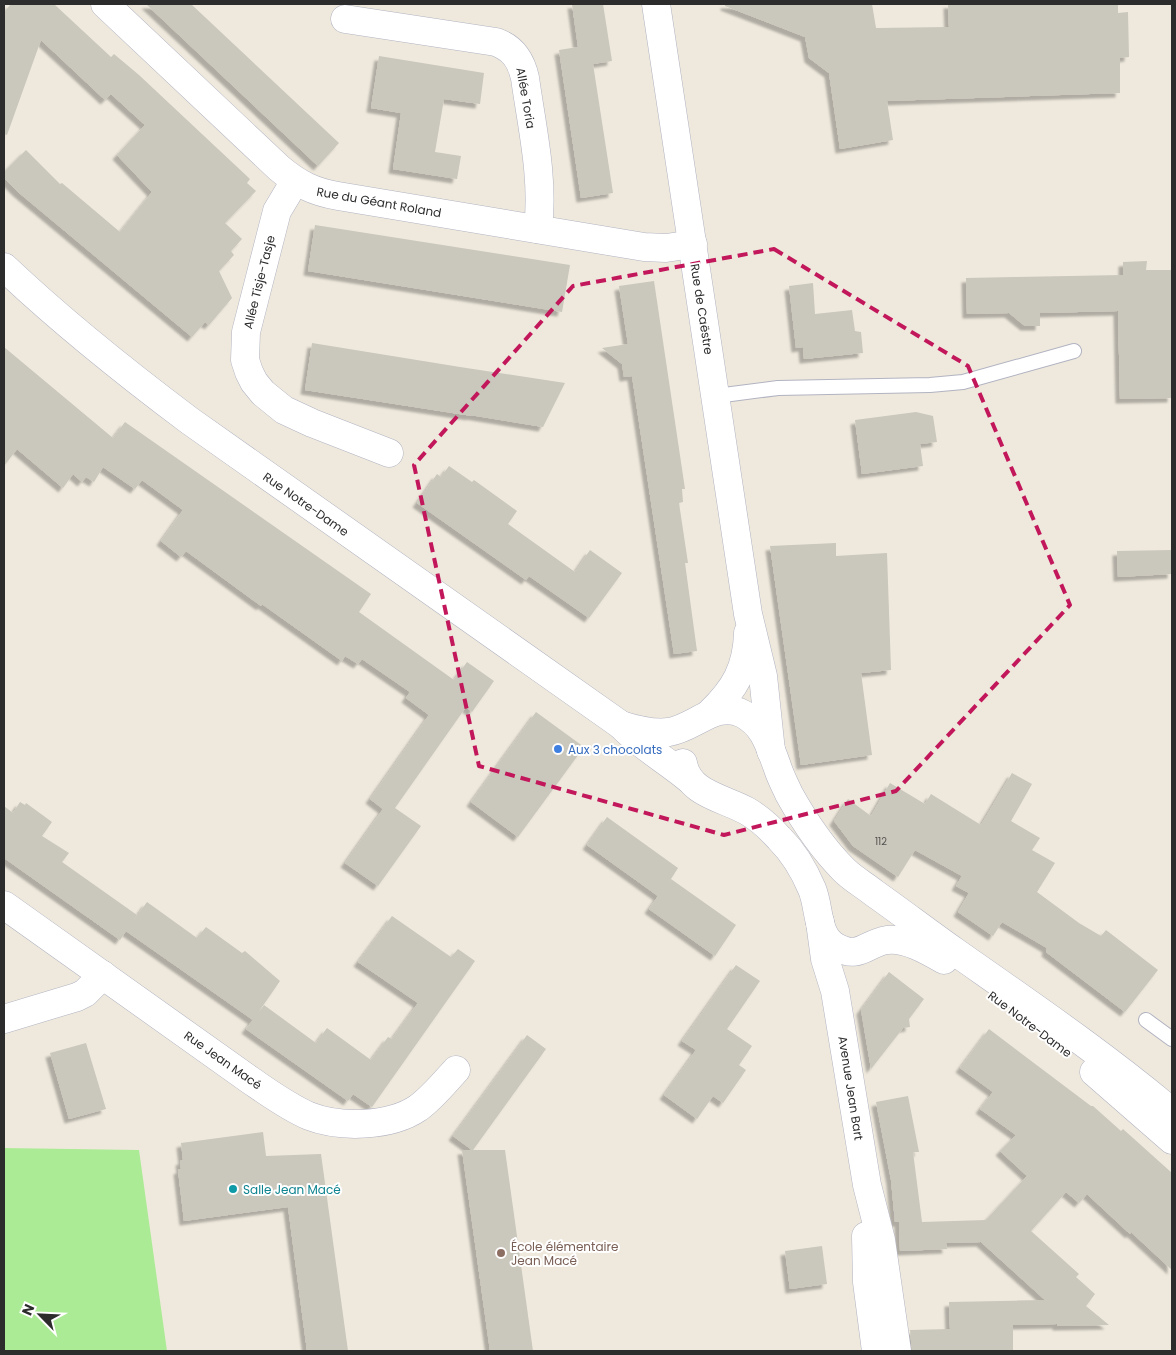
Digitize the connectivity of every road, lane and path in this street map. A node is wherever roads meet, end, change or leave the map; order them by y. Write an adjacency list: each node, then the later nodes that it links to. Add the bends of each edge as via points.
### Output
1 (105, 4): 4 (street, Rue du Géant Roland)
2 (656, 4): 6 (street, Rue de Caëstre)
3 (346, 19): 5 (street, Allée Toria, via 496,42 516,56 523,70 540,182)
4 (295, 181): 5 (street, Rue du Géant Roland, via 326,194); 10 (street, Allée Tisje-Tasje, via 277,211 246,332 245,360 249,372 262,393 284,410)
5 (538, 229): 6 (street, Rue du Géant Roland, via 644,247)
6 (693, 244): 9 (street, Rue de Caëstre)
7 (4, 267): 13 (street, Rue Notre-Dame, via 190,421)
8 (1074, 351): 9 (lane, via 963,382 778,388)
9 (716, 396): 11 (street, Rue de Caëstre)
10 (389, 454)
11 (748, 614): 12 (street, Rue de Caëstre, via 748,643 742,671 724,700); 14 (street, Rue de Caëstre, via 763,676)
12 (704, 718): 13 (street, Rue Notre-Dame, via 677,730 662,732); 14 (street, Rue Notre-Dame, via 721,711 734,711 750,718 763,731); 15 (street, via 689,733 682,749 684,770)
13 (621, 725): 15 (street, Rue Notre-Dame, via 643,746)
14 (771, 751): 16 (street, Rue Notre-Dame, via 788,792 816,836 846,872)
15 (689, 779): 18 (street, Rue Notre-Dame, via 706,792 747,811 791,851 813,891)
16 (877, 895): 19 (street, via 887,916 882,933); 26 (street, Rue Notre-Dame, via 1085,1044)
17 (4, 905): 20 (street, Rue Jean Macé)
18 (820, 922): 19 (street, Rue Notre-Dame, via 825,936 835,946 848,951); 21 (street, Avenue Jean Bart, via 825,959)
19 (867, 948): 21 (street, via 842,971); 27 (street, Rue Notre-Dame, via 887,940 897,940 945,960 1082,1062)
20 (103, 975): 22 (street, via 85,994); 25 (street, Rue Jean Macé, via 250,1080 311,1117 365,1124 392,1119 416,1109)
21 (835, 991): 28 (street, Avenue Jean Bart)
22 (4, 1019)
23 (1146, 1020): 24 (lane)
24 (1172, 1039)
25 (456, 1070)
26 (1172, 1112)
27 (1172, 1140)
28 (867, 1185): 29 (street, Avenue Jean Bart, via 866,1268); 30 (street, Avenue Jean Bart, via 881,1240)
29 (876, 1351)
30 (897, 1351)

